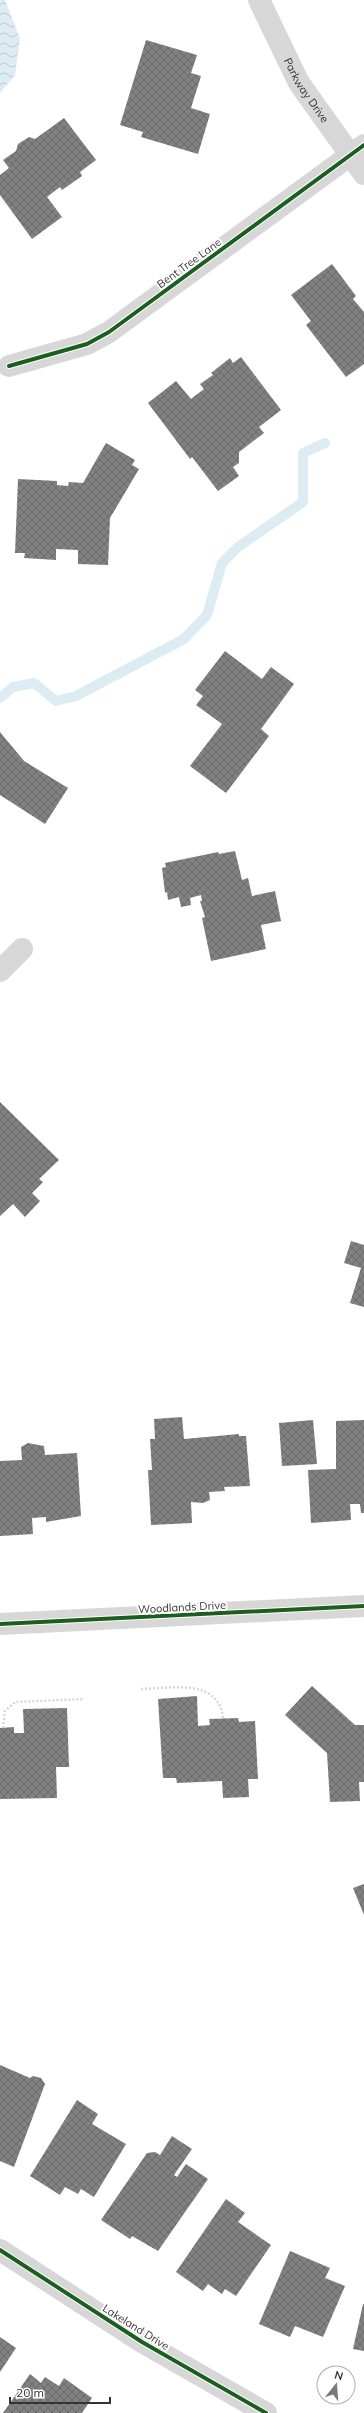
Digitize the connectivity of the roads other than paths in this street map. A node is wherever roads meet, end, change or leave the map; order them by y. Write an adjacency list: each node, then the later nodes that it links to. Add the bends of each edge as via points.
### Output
1 (259, 0): 2 (street, Parkway Drive, via 299,83)
2 (357, 150): 3 (street, Parkway Drive); 4 (street, Bent Tree Lane, via 109,332 87,344)
3 (364, 174)
4 (9, 366)
5 (22, 949): 6 (street)
6 (0, 971)
7 (364, 1606): 8 (street, Woodlands Drive)
8 (0, 1624)
9 (0, 2250): 10 (street, Lakeland Drive, via 142,2342)
10 (266, 2413)

